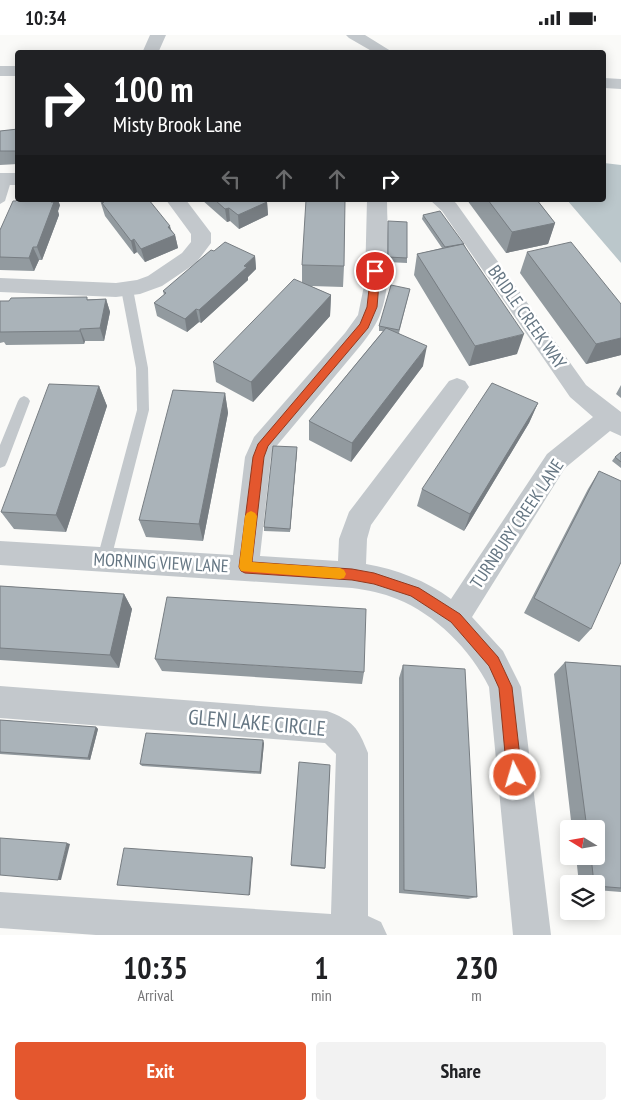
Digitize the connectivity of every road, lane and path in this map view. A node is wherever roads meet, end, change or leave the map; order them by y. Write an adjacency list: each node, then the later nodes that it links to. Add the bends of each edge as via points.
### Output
1 (158, 35): 3 (street)
2 (354, 35): 4 (street)
3 (151, 50)
4 (382, 50)
5 (0, 71): 6 (street)
6 (15, 71)
7 (606, 83): 8 (street)
8 (621, 84)
9 (8, 179): 10 (lane)
10 (0, 201)
11 (177, 202): 15 (street, via 200,233 201,243 189,258 155,281)
12 (377, 202): 22 (street, via 372,307 353,339 263,444 258,457)
13 (443, 202): 18 (street, BRIDLE CREEK WAY, via 450,207 578,391)
14 (0, 285): 15 (street)
15 (127, 289): 21 (lane, via 142,368 143,410)
16 (457, 387): 23 (street, via 359,520 353,539)
17 (24, 401): 19 (lane)
18 (616, 422): 24 (street, TURNBURY CREEK LANE, via 556,461)
19 (0, 462)
20 (0, 553): 21 (street, MORNING VIEW LANE)
21 (104, 559): 22 (street, MORNING VIEW LANE)
22 (245, 567): 23 (street, MORNING VIEW LANE)
23 (352, 575): 24 (street, MORNING VIEW LANE, via 395,584)
24 (455, 618): 28 (street, MORNING VIEW LANE, via 493,661 505,687)
25 (0, 702): 27 (street, GLEN LAKE CIRCLE, via 327,727 338,731 348,740 352,753)
26 (0, 910): 27 (street)
27 (358, 934)
28 (532, 935)

